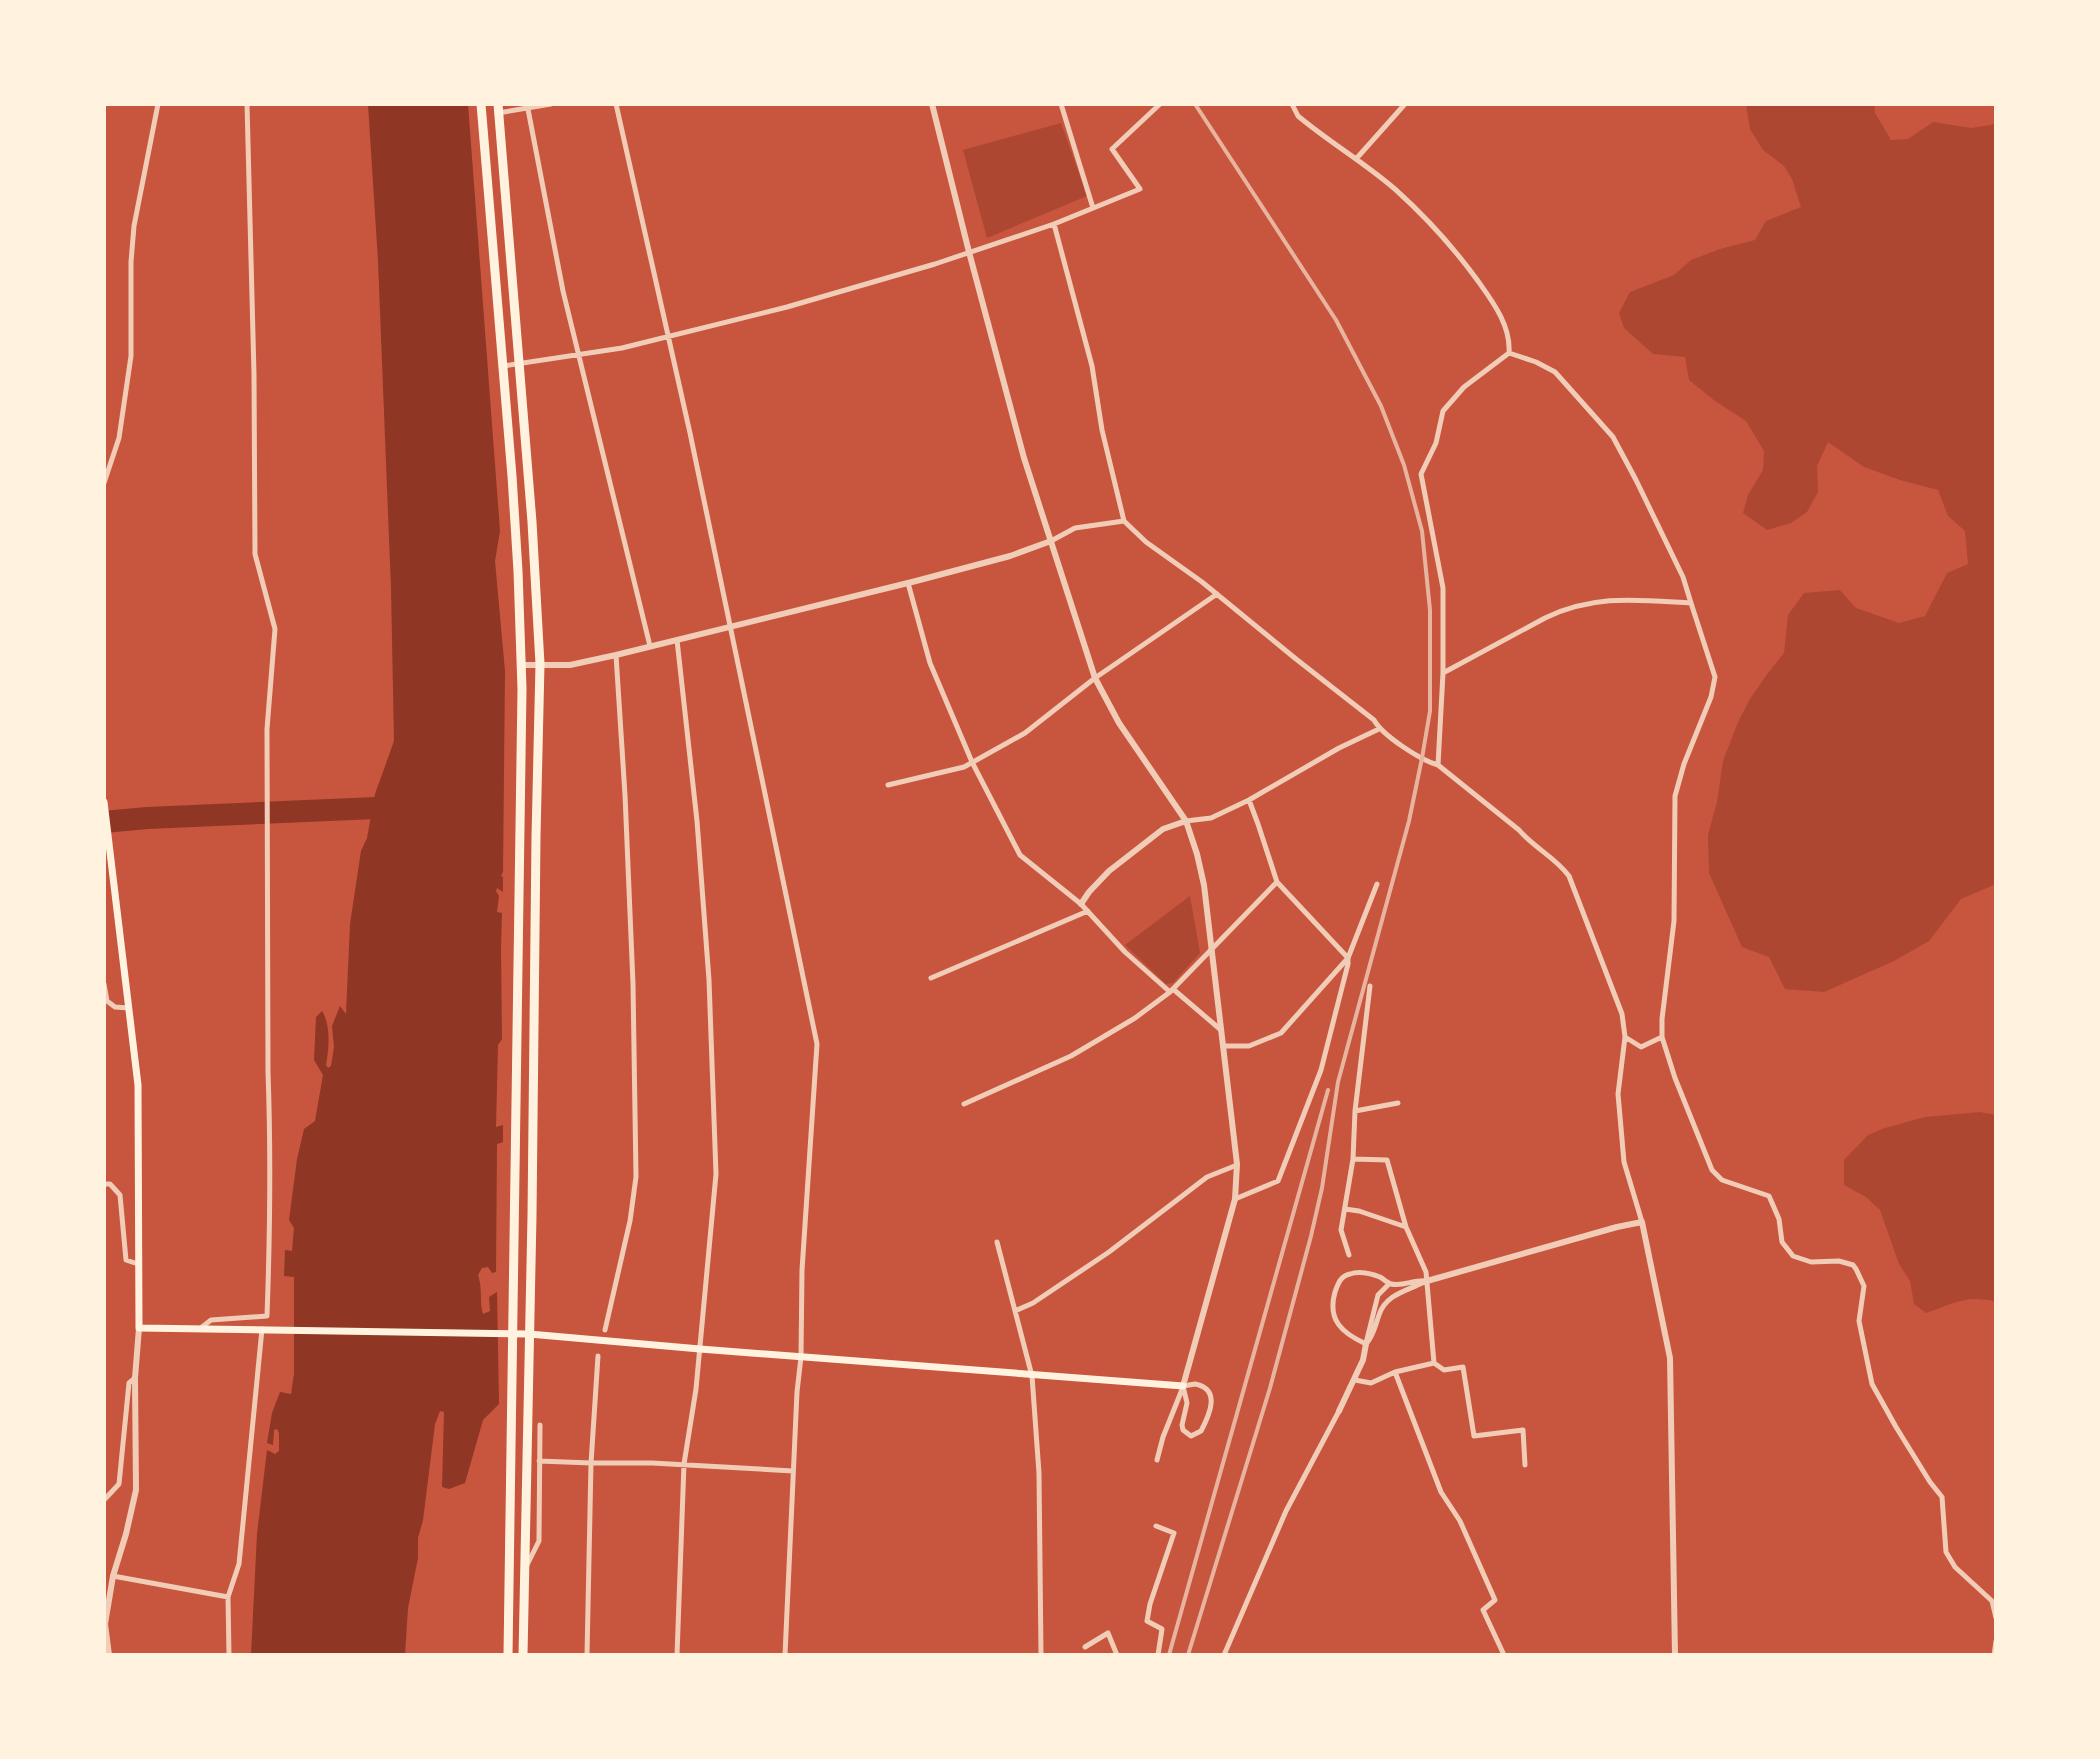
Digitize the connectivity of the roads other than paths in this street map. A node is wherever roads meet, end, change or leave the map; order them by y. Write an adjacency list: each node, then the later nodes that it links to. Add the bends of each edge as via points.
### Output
1 (158, 104): 22 (street, via 134,226 131,356 119,438)
2 (247, 104): 76 (street, via 255,554 275,629 267,729 267,1316 211,1320)
3 (481, 104): 21 (highway)
4 (551, 104): 11 (street)
5 (616, 104): 17 (street)
6 (932, 104): 16 (street)
7 (1061, 104): 14 (street)
8 (1160, 104): 14 (street, via 1112,149 1140,189)
9 (1292, 104): 13 (street, via 1298,116)
10 (1405, 104): 13 (street)
11 (527, 107): 12 (street); 19 (street)
12 (498, 109): 20 (highway)
13 (1356, 159): 18 (street, via 1433,225 1458,254 1500,313)
14 (1093, 208): 15 (street)
15 (1054, 224): 16 (street); 23 (street, via 1092,366)
16 (969, 252): 17 (street); 24 (street)
17 (668, 337): 19 (street); 28 (street)
18 (1509, 353): 27 (street, via 1555,372 1613,437); 34 (street, via 1464,387 1443,411 1421,474 1443,588)
19 (578, 356): 20 (street); 30 (street)
20 (519, 363): 21 (street); 32 (highway)
21 (502, 366): 33 (highway)
22 (104, 483)
23 (1124, 521): 24 (street, via 1075,528); 26 (street)
24 (1051, 541): 25 (street); 35 (street)
25 (908, 583): 28 (street); 37 (street, via 930,663)
26 (1217, 594): 35 (street); 36 (street, via 1368,714)
27 (1691, 603): 34 (street, via 1588,602 1545,618); 57 (street, via 1715,677 1675,796 1674,921)
28 (730, 626): 29 (street); 84 (street, via 817,1044)
29 (677, 639): 30 (street); 82 (street, via 709,980 716,1174)
30 (650, 646): 31 (street)
31 (616, 655): 32 (street, via 570,665); 78 (street, via 633,984 636,1177)
32 (540, 664): 33 (street); 80 (highway)
33 (521, 665): 79 (highway)
34 (1443, 673): 38 (street)
35 (1095, 678): 37 (street, via 1025,733); 43 (street)
36 (1379, 729): 38 (street); 40 (street)
37 (972, 762): 39 (street); 46 (street, via 1020,855)
38 (1438, 765): 56 (street, via 1569,876 1622,1014)
39 (888, 785)
40 (1249, 800): 43 (street, via 1211,818); 44 (street)
41 (104, 802): 42 (main road)
42 (105, 811): 54 (main road)
43 (1186, 821): 46 (street, via 1163,829); 48 (street, via 1204,885)
44 (1277, 882): 48 (street); 49 (street)
45 (1377, 884): 49 (street)
46 (1081, 904): 47 (street)
47 (1088, 911): 50 (street); 53 (street, via 1125,952)
48 (1211, 947): 53 (street); 55 (street)
49 (1348, 958): 58 (street, via 1281,1033 1249,1046); 65 (street, via 1321,1070 1278,1181)
50 (931, 978)
51 (104, 984): 54 (street, via 107,1001)
52 (1370, 986): 61 (street)
53 (1172, 990): 55 (street); 60 (street, via 1071,1056)
54 (130, 1008): 71 (main road, via 138,1085)
55 (1221, 1030): 58 (street)
56 (1625, 1037): 57 (street, via 1641,1047); 67 (street, via 1618,1094 1624,1162)
57 (1662, 1037): 104 (street, via 1712,1170 1722,1180 1769,1196 1782,1242 1793,1256 1811,1262 1839,1261 1856,1269 1864,1286 1859,1321 1872,1384 1942,1497 1946,1552 1992,1601)
58 (1223, 1046): 63 (street)
59 (1398, 1103): 61 (street)
60 (964, 1104)
61 (1355, 1111): 62 (street)
62 (1353, 1159): 66 (street); 68 (street, via 1387,1160)
63 (1237, 1164): 65 (street); 74 (street, via 1207,1177 1109,1252)
64 (104, 1184): 71 (street, via 120,1195 126,1260)
65 (1235, 1199): 90 (street)
66 (1345, 1209): 68 (street); 70 (street, via 1341,1230)
67 (1642, 1222): 72 (street); 119 (street, via 1670,1358)
68 (1406, 1227): 72 (street)
69 (997, 1242): 74 (street)
70 (1349, 1255)
71 (138, 1264): 75 (main road)
72 (1427, 1281): 73 (street); 81 (street, via 1388,1300); 85 (street)
73 (1389, 1284): 81 (street, via 1378,1295); 81 (street, via 1361,1273 1344,1276 1337,1286 1333,1315 1344,1331)
74 (1015, 1311): 87 (street)
75 (139, 1328): 76 (main road); 88 (street)
76 (200, 1328): 77 (main road)
77 (262, 1329): 79 (main road); 103 (street, via 239,1564)
78 (605, 1330)
79 (512, 1334): 80 (main road); 109 (highway)
80 (529, 1334): 82 (main road); 101 (highway)
81 (1366, 1344): 89 (street)
82 (700, 1349): 84 (main road); 96 (street)
83 (598, 1356): 95 (street)
84 (801, 1357): 87 (main road); 98 (street)
85 (1434, 1363): 86 (street); 97 (street, via 1444,1370 1463,1367 1474,1436 1523,1430)
86 (1395, 1372): 89 (street, via 1371,1383); 118 (street, via 1441,1492 1460,1521 1495,1600 1483,1610)
87 (1032, 1376): 90 (main road); 114 (street, via 1040,1495)
88 (135, 1378): 99 (street, via 129,1383 119,1484); 102 (street, via 136,1490)
89 (1355, 1380): 91 (street)
90 (1183, 1386): 90 (street, via 1205,1386 1211,1394 1204,1426 1191,1436 1182,1425 1187,1403); 93 (street)
91 (1339, 1411): 117 (street, via 1286,1511)
92 (540, 1425): 94 (street)
93 (1157, 1460)
94 (539, 1461): 95 (street); 101 (street, via 539,1541)
95 (591, 1463): 96 (street); 111 (street)
96 (684, 1464): 98 (street); 112 (street)
97 (1525, 1465)
98 (793, 1471): 113 (street)
99 (104, 1500)
100 (1156, 1526): 116 (street, via 1174,1533 1147,1621 1162,1629)
101 (525, 1569): 110 (highway)
102 (113, 1576): 103 (street); 107 (street, via 105,1624)
103 (228, 1597): 108 (street)
104 (1996, 1618)
105 (1996, 1641): 120 (street)
106 (1085, 1647): 115 (street, via 1108,1633)
107 (109, 1655)
108 (229, 1655)
109 (508, 1655)
110 (523, 1655)
111 (587, 1655)
112 (677, 1655)
113 (785, 1655)
114 (1041, 1655)
115 (1117, 1655)
116 (1158, 1655)
117 (1224, 1655)
118 (1504, 1655)
119 (1675, 1655)
120 (1994, 1655)

